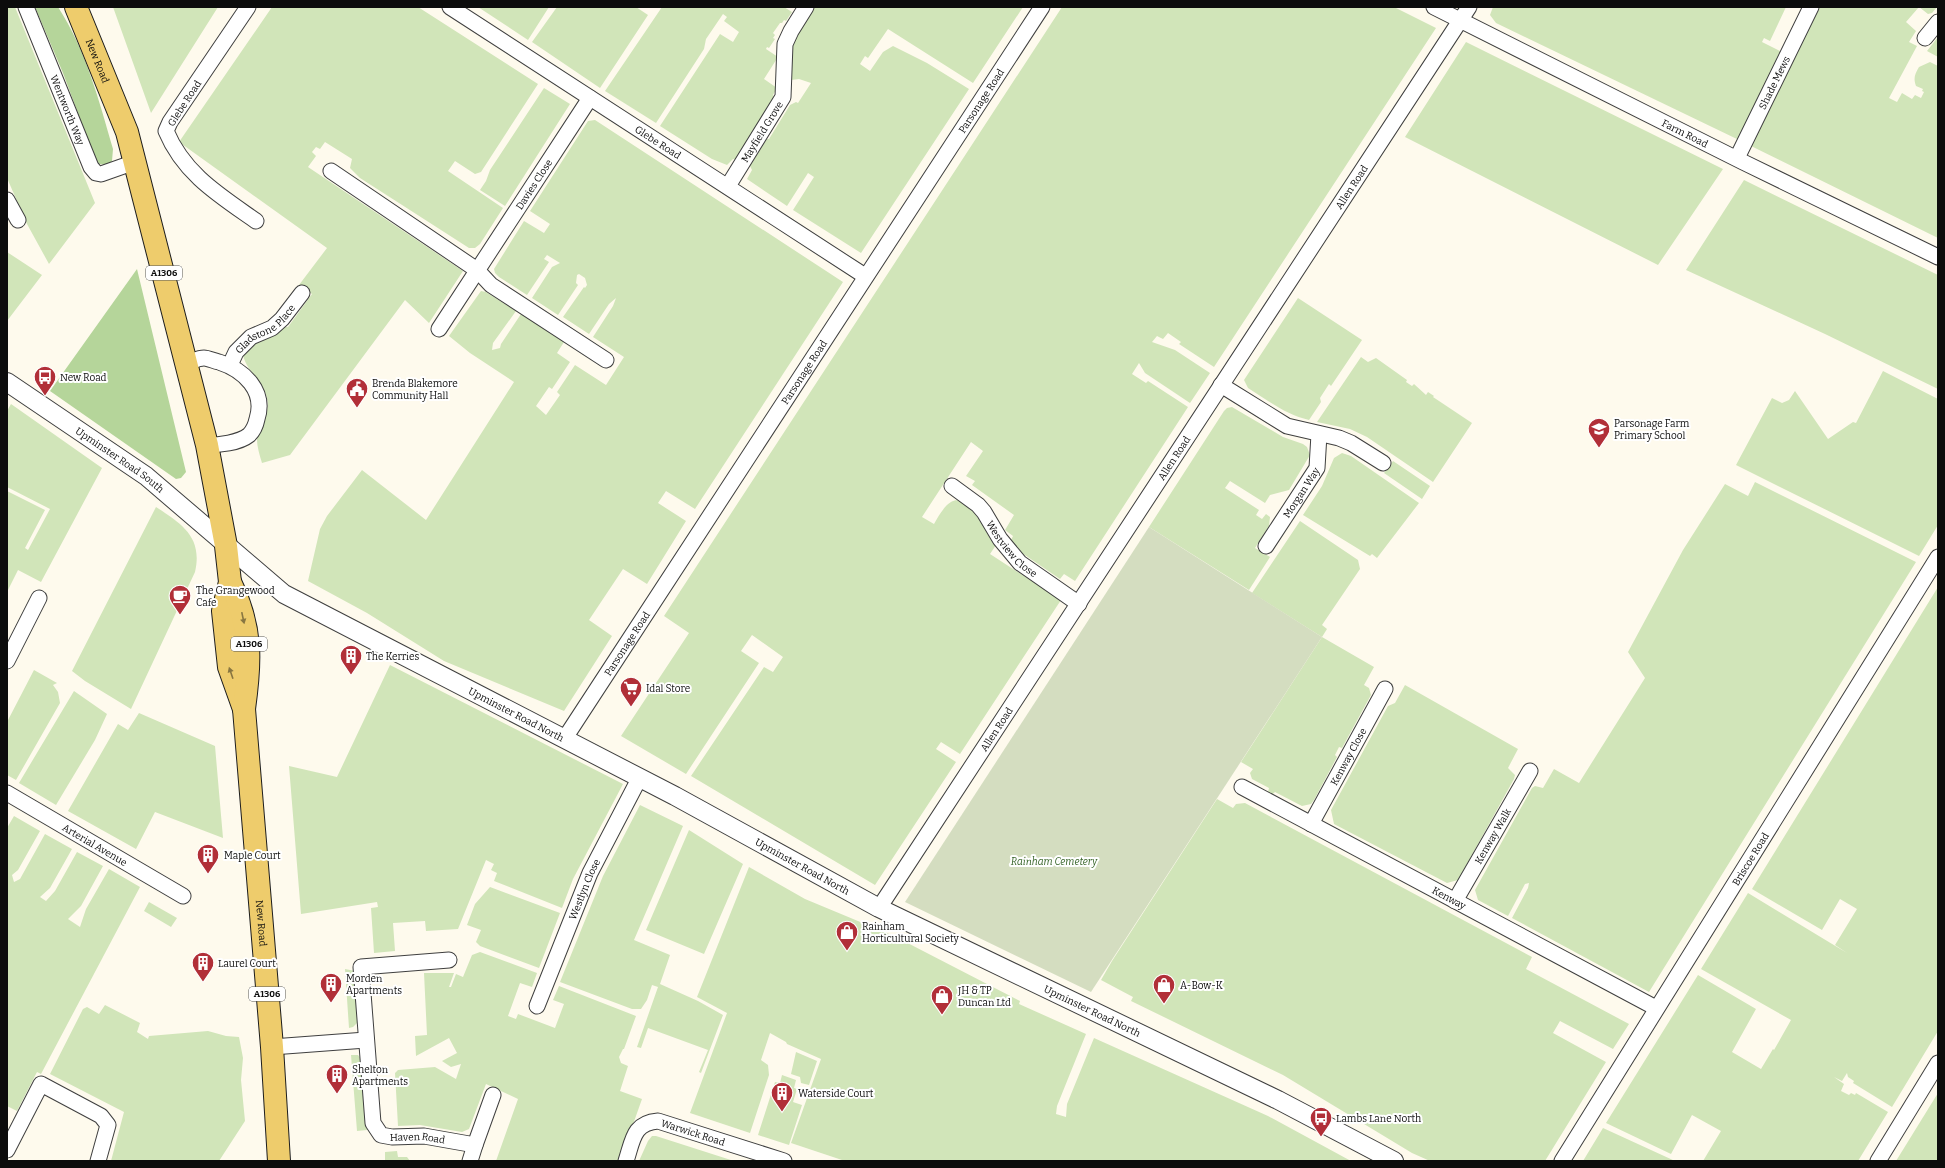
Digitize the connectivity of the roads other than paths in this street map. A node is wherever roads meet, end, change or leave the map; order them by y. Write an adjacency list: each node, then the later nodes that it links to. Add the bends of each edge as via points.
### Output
1 (26, 7): 15 (street, Wentworth Way, via 91,167 96,173 101,174)
2 (76, 7): 15 (main road, New Road / A1306, via 127,132)
3 (248, 7): 20 (street, Glebe Road, via 166,131 173,149 206,186)
4 (450, 7): 13 (street, Glebe Road)
5 (806, 7): 17 (street, Mayfield Grove, via 785,44 783,97)
6 (1042, 7): 23 (street, Parsonage Road)
7 (1434, 7): 10 (street, Farm Road)
8 (1469, 7): 10 (street, Allen Road)
9 (1811, 7): 14 (street, Shade Mews)
10 (1460, 20): 14 (street, Farm Road); 30 (street, Allen Road)
11 (1938, 22): 12 (street)
12 (1925, 38)
13 (590, 98): 17 (street, Glebe Road); 22 (street, Davies Close)
14 (1737, 158): 21 (street, Farm Road)
15 (135, 162): 27 (main road, New Road / A1306)
16 (331, 171): 22 (street)
17 (728, 186): 23 (street, Glebe Road)
18 (7, 200): 19 (street)
19 (18, 220)
20 (256, 221)
21 (1938, 257)
22 (477, 270): 25 (street, Davies Close); 26 (street, via 492,285)
23 (866, 276): 42 (street, Parsonage Road)
24 (302, 294): 28 (street, Gladstone Place, via 272,328 251,337 236,352)
25 (439, 329)
26 (606, 360)
27 (186, 363): 28 (street, Gladstone Place, via 204,358); 32 (main road, New Road / A1306)
28 (230, 366): 32 (street, Gladstone Place, via 253,384 260,411 249,435 218,445)
29 (7, 382): 35 (street, Upminster Road South, via 146,476)
30 (1222, 386): 31 (street, via 1287,426); 39 (street, Allen Road)
31 (1319, 434): 33 (street, via 1351,443); 36 (street, Morgan Way, via 1317,468)
32 (207, 445): 35 (main road, New Road / A1306)
33 (1383, 463)
34 (952, 486): 39 (street, Westview Close, via 978,505 1000,539 1020,563)
35 (226, 546): 42 (street, Upminster Road North, via 284,594); 55 (main road, New Road / A1306, via 230,582 241,606 249,646 244,709)
36 (1266, 546)
37 (1938, 557): 53 (street, Briscoe Road)
38 (39, 598): 40 (street)
39 (1079, 604): 50 (street, Allen Road)
40 (7, 661)
41 (1385, 689): 47 (street, Kenway Close)
42 (565, 738): 44 (street, Upminster Road North)
43 (1530, 771): 49 (street, Kenway Walk)
44 (640, 777): 50 (street, Upminster Road North); 52 (street, Westlyn Close, via 590,873)
45 (1242, 788): 47 (street, Kenway)
46 (7, 793): 48 (street, Arterial Avenue)
47 (1311, 824): 49 (street, Kenway)
48 (183, 896)
49 (1455, 901): 53 (street, Kenway)
50 (879, 908): 65 (street, Upminster Road North, via 1278,1100)
51 (449, 960): 54 (street, Haven Road, via 360,967)
52 (537, 1006)
53 (1656, 1008): 66 (street, Briscoe Road)
54 (366, 1040): 55 (street); 58 (street, Haven Road, via 374,1123 381,1135 424,1136)
55 (272, 1047): 61 (main road, New Road / A1306)
56 (1938, 1063): 67 (street)
57 (493, 1096): 58 (street)
58 (475, 1145): 62 (street)
59 (7, 1150): 60 (street, via 41,1084 101,1116 108,1125)
60 (98, 1161)
61 (279, 1161)
62 (470, 1161)
63 (626, 1161): 64 (street, Warwick Road, via 636,1130 646,1122 658,1121)
64 (784, 1161)
65 (1394, 1161)
66 (1562, 1161)
67 (1878, 1161)

